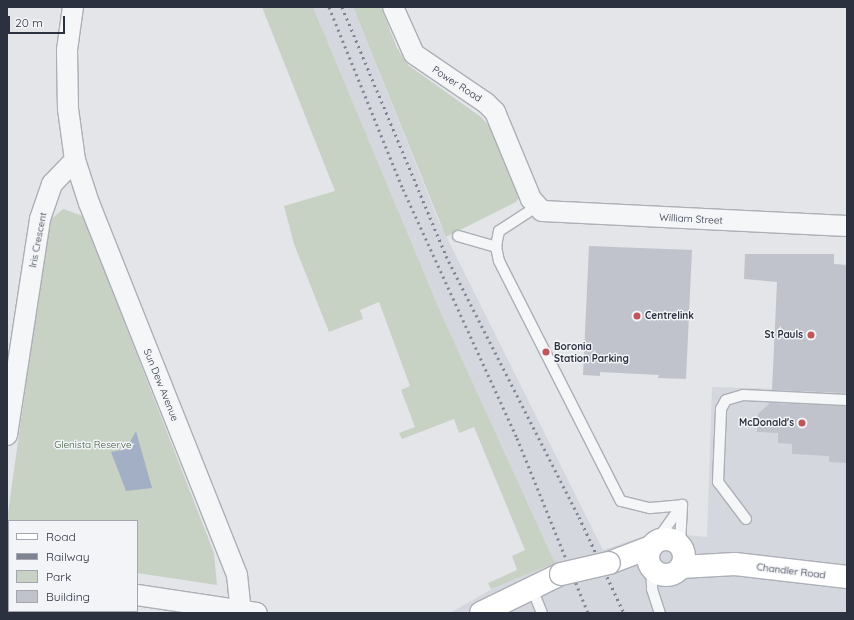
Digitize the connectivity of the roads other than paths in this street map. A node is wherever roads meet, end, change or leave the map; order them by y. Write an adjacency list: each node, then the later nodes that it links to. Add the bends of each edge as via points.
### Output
1 (73, 7): 3 (street, via 67,50 68,109)
2 (394, 7): 4 (street, Power Road, via 414,54 486,103 495,112)
3 (75, 160): 9 (street, Iris Crescent, via 52,184 40,219); 17 (street, Sun Dew Avenue, via 89,203 237,575)
4 (536, 207): 5 (street, William Street, via 550,212); 7 (lane, via 499,231)
5 (847, 226)
6 (458, 236): 7 (lane)
7 (496, 246): 10 (lane, via 499,261 621,501 650,508)
8 (847, 400): 11 (lane, via 743,395 726,400 721,409 718,482)
9 (7, 435)
10 (682, 505): 12 (lane); 13 (lane)
11 (746, 519)
12 (681, 554): 13 (main road, Chandler Road, via 667,539); 13 (main road, via 666,575); 14 (main road, Chandler Road, via 735,564)
13 (651, 555): 15 (main road, bridge, via 636,567 609,563 561,574); 20 (lane, via 652,589)
14 (847, 577)
15 (531, 586): 18 (main road); 19 (lane)
16 (138, 595): 17 (street)
17 (249, 612)
18 (481, 613)
19 (542, 613)
20 (660, 613)

